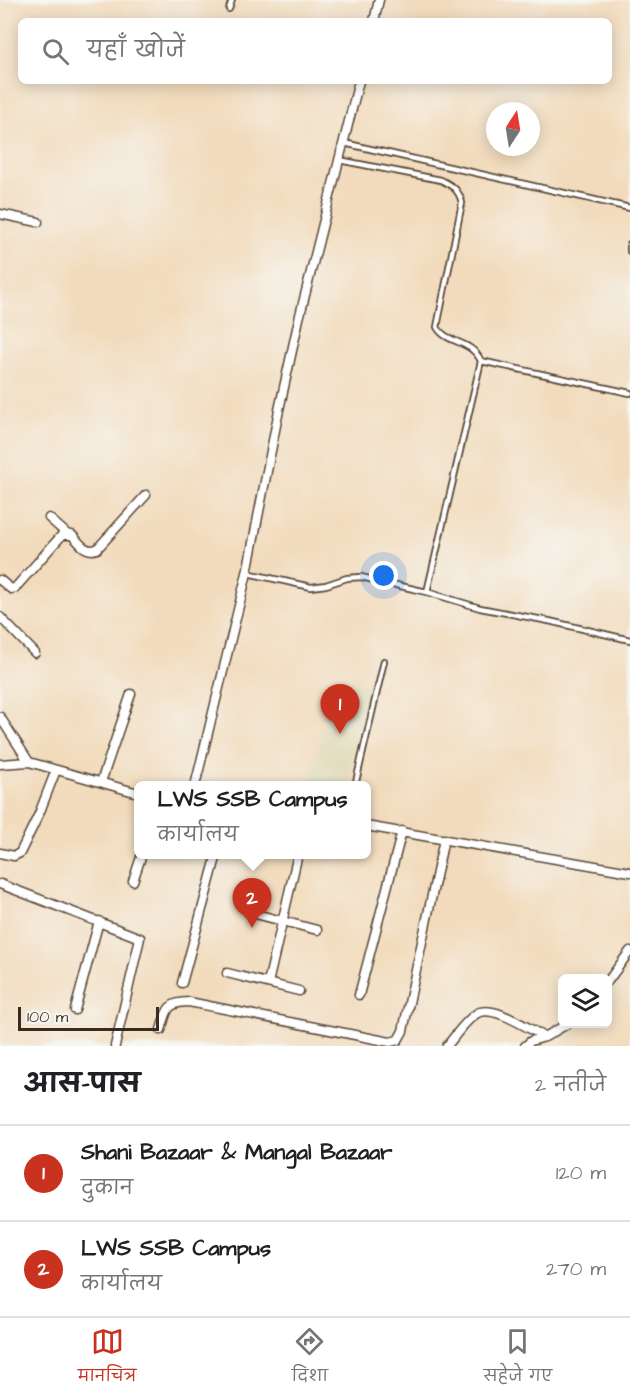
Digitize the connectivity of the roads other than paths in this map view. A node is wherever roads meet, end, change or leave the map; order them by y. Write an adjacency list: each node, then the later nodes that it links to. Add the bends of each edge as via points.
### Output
1 (232, 0): 3 (lane)
2 (379, 0): 4 (street)
3 (228, 9)
4 (375, 18)
5 (358, 84): 6 (street)
6 (344, 143): 7 (street); 8 (lane)
7 (339, 160): 13 (lane, via 441,180 460,194 461,214 437,327 472,348); 18 (street, via 292,353)
8 (630, 208)
9 (0, 214): 10 (street)
10 (38, 222)
11 (630, 244): 12 (lane)
12 (630, 251)
13 (481, 361): 14 (lane); 20 (lane)
14 (630, 393)
15 (146, 495): 17 (street, via 97,549 86,550)
16 (49, 518): 17 (street)
17 (67, 534): 19 (street, via 15,588)
18 (247, 573): 20 (lane, via 311,587 361,577); 30 (street)
19 (0, 580)
20 (427, 592): 22 (lane, via 480,609)
21 (0, 617): 23 (street)
22 (630, 640)
23 (35, 653)
24 (384, 661): 31 (lane)
25 (131, 694): 32 (street)
26 (0, 717): 27 (street)
27 (28, 762): 28 (street); 29 (street)
28 (0, 764)
29 (56, 770): 32 (street); 37 (street, via 20,853)
30 (196, 781)
31 (356, 781)
32 (101, 782): 33 (street)
33 (134, 792)
34 (371, 827): 35 (street)
35 (402, 831): 36 (street); 54 (street)
36 (444, 839): 41 (street); 57 (street, via 398,1040 390,1042 189,1002 173,1003)
37 (0, 854)
38 (141, 859): 42 (street)
39 (216, 859): 51 (street)
40 (297, 859): 46 (street)
41 (630, 872)
42 (133, 881)
43 (0, 884): 45 (street)
44 (248, 912): 46 (street)
45 (99, 921): 55 (street); 59 (street, via 140,939)
46 (283, 921): 47 (street); 52 (street)
47 (318, 930)
48 (630, 951): 50 (street)
49 (227, 973): 52 (street)
50 (612, 976)
51 (182, 983)
52 (268, 983): 53 (street)
53 (299, 992)
54 (359, 995)
55 (75, 1010)
56 (560, 1028): 58 (street)
57 (161, 1030)
58 (542, 1041): 60 (street, via 499,1013 482,1011); 61 (street)
59 (115, 1046)
60 (447, 1046)
61 (525, 1046)

